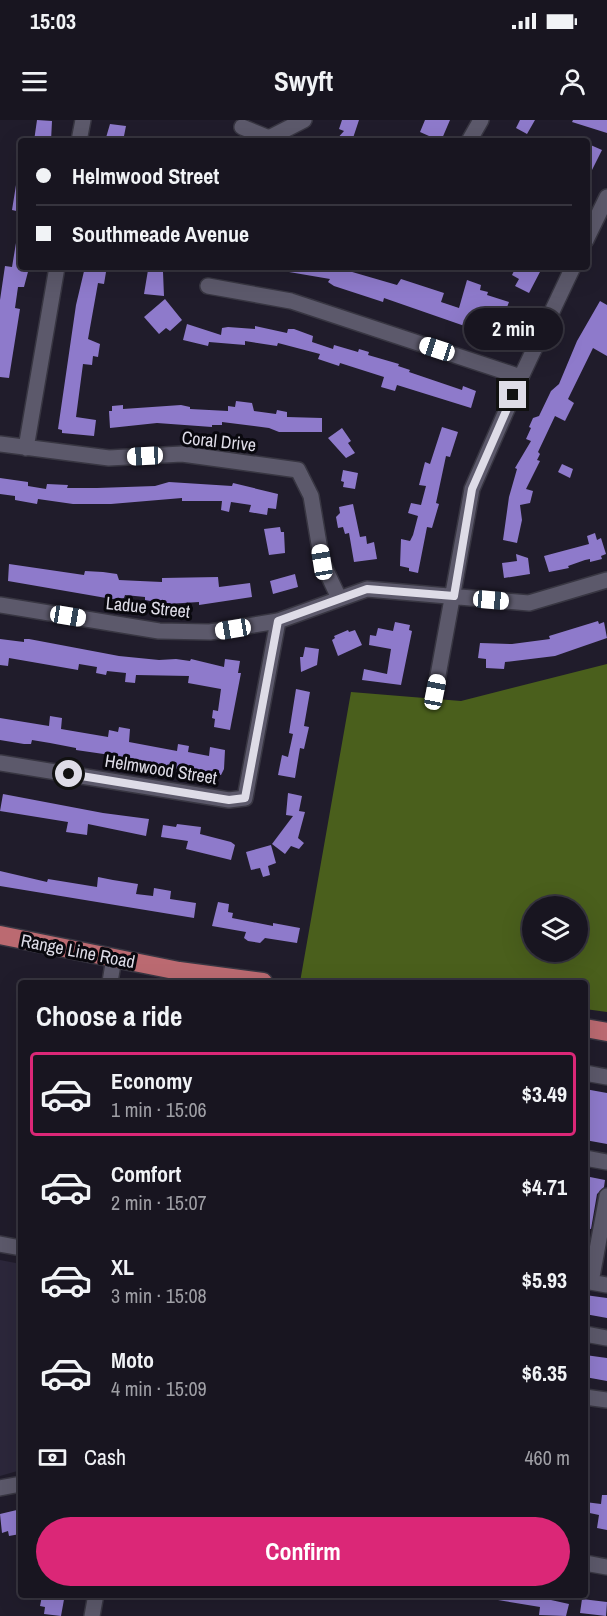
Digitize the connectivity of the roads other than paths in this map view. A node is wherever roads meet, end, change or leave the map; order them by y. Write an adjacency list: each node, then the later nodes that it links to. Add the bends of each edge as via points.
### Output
1 (83, 120): 5 (street)
2 (304, 120): 4 (street, via 269,138)
3 (481, 120): 6 (street)
4 (242, 127)
5 (80, 138)
6 (471, 138)
7 (607, 197): 8 (street)
8 (590, 232)
9 (56, 270): 14 (street)
10 (572, 270): 12 (street)
11 (208, 286): 12 (street, via 291,301)
12 (521, 377): 16 (street, via 472,489)
13 (0, 444): 14 (street, Coral Drive)
14 (26, 448): 17 (street, Coral Drive, via 109,458 182,454 298,470 311,496 322,562)
15 (607, 580): 16 (street, Ladue Street, via 529,603)
16 (454, 596): 17 (street, Ladue Street, via 367,589); 20 (street)
17 (339, 598): 19 (street, Ladue Street)
18 (0, 605): 19 (street, Ladue Street, via 159,631 210,632)
19 (278, 621): 21 (street, Helmwood Street, via 245,798 229,800)
20 (435, 692)
21 (0, 763)
22 (0, 935): 23 (main road, Range Line Road)
23 (114, 958): 24 (street); 25 (main road, Range Line Road)
24 (110, 980)
25 (248, 980)
26 (588, 1029): 27 (main road)
27 (607, 1032)
28 (588, 1074): 29 (street)
29 (607, 1077)
30 (588, 1159): 31 (street)
31 (607, 1162)
32 (607, 1196): 34 (street)
33 (0, 1244): 35 (street)
34 (591, 1245): 36 (street)
35 (18, 1247)
36 (588, 1282): 37 (street)
37 (607, 1285)
38 (588, 1335): 39 (street)
39 (607, 1338)
40 (588, 1397): 41 (street)
41 (607, 1400)
42 (18, 1485): 43 (street)
43 (0, 1488)
44 (588, 1564): 45 (street)
45 (607, 1567)
46 (95, 1598): 47 (street)
47 (92, 1616)

